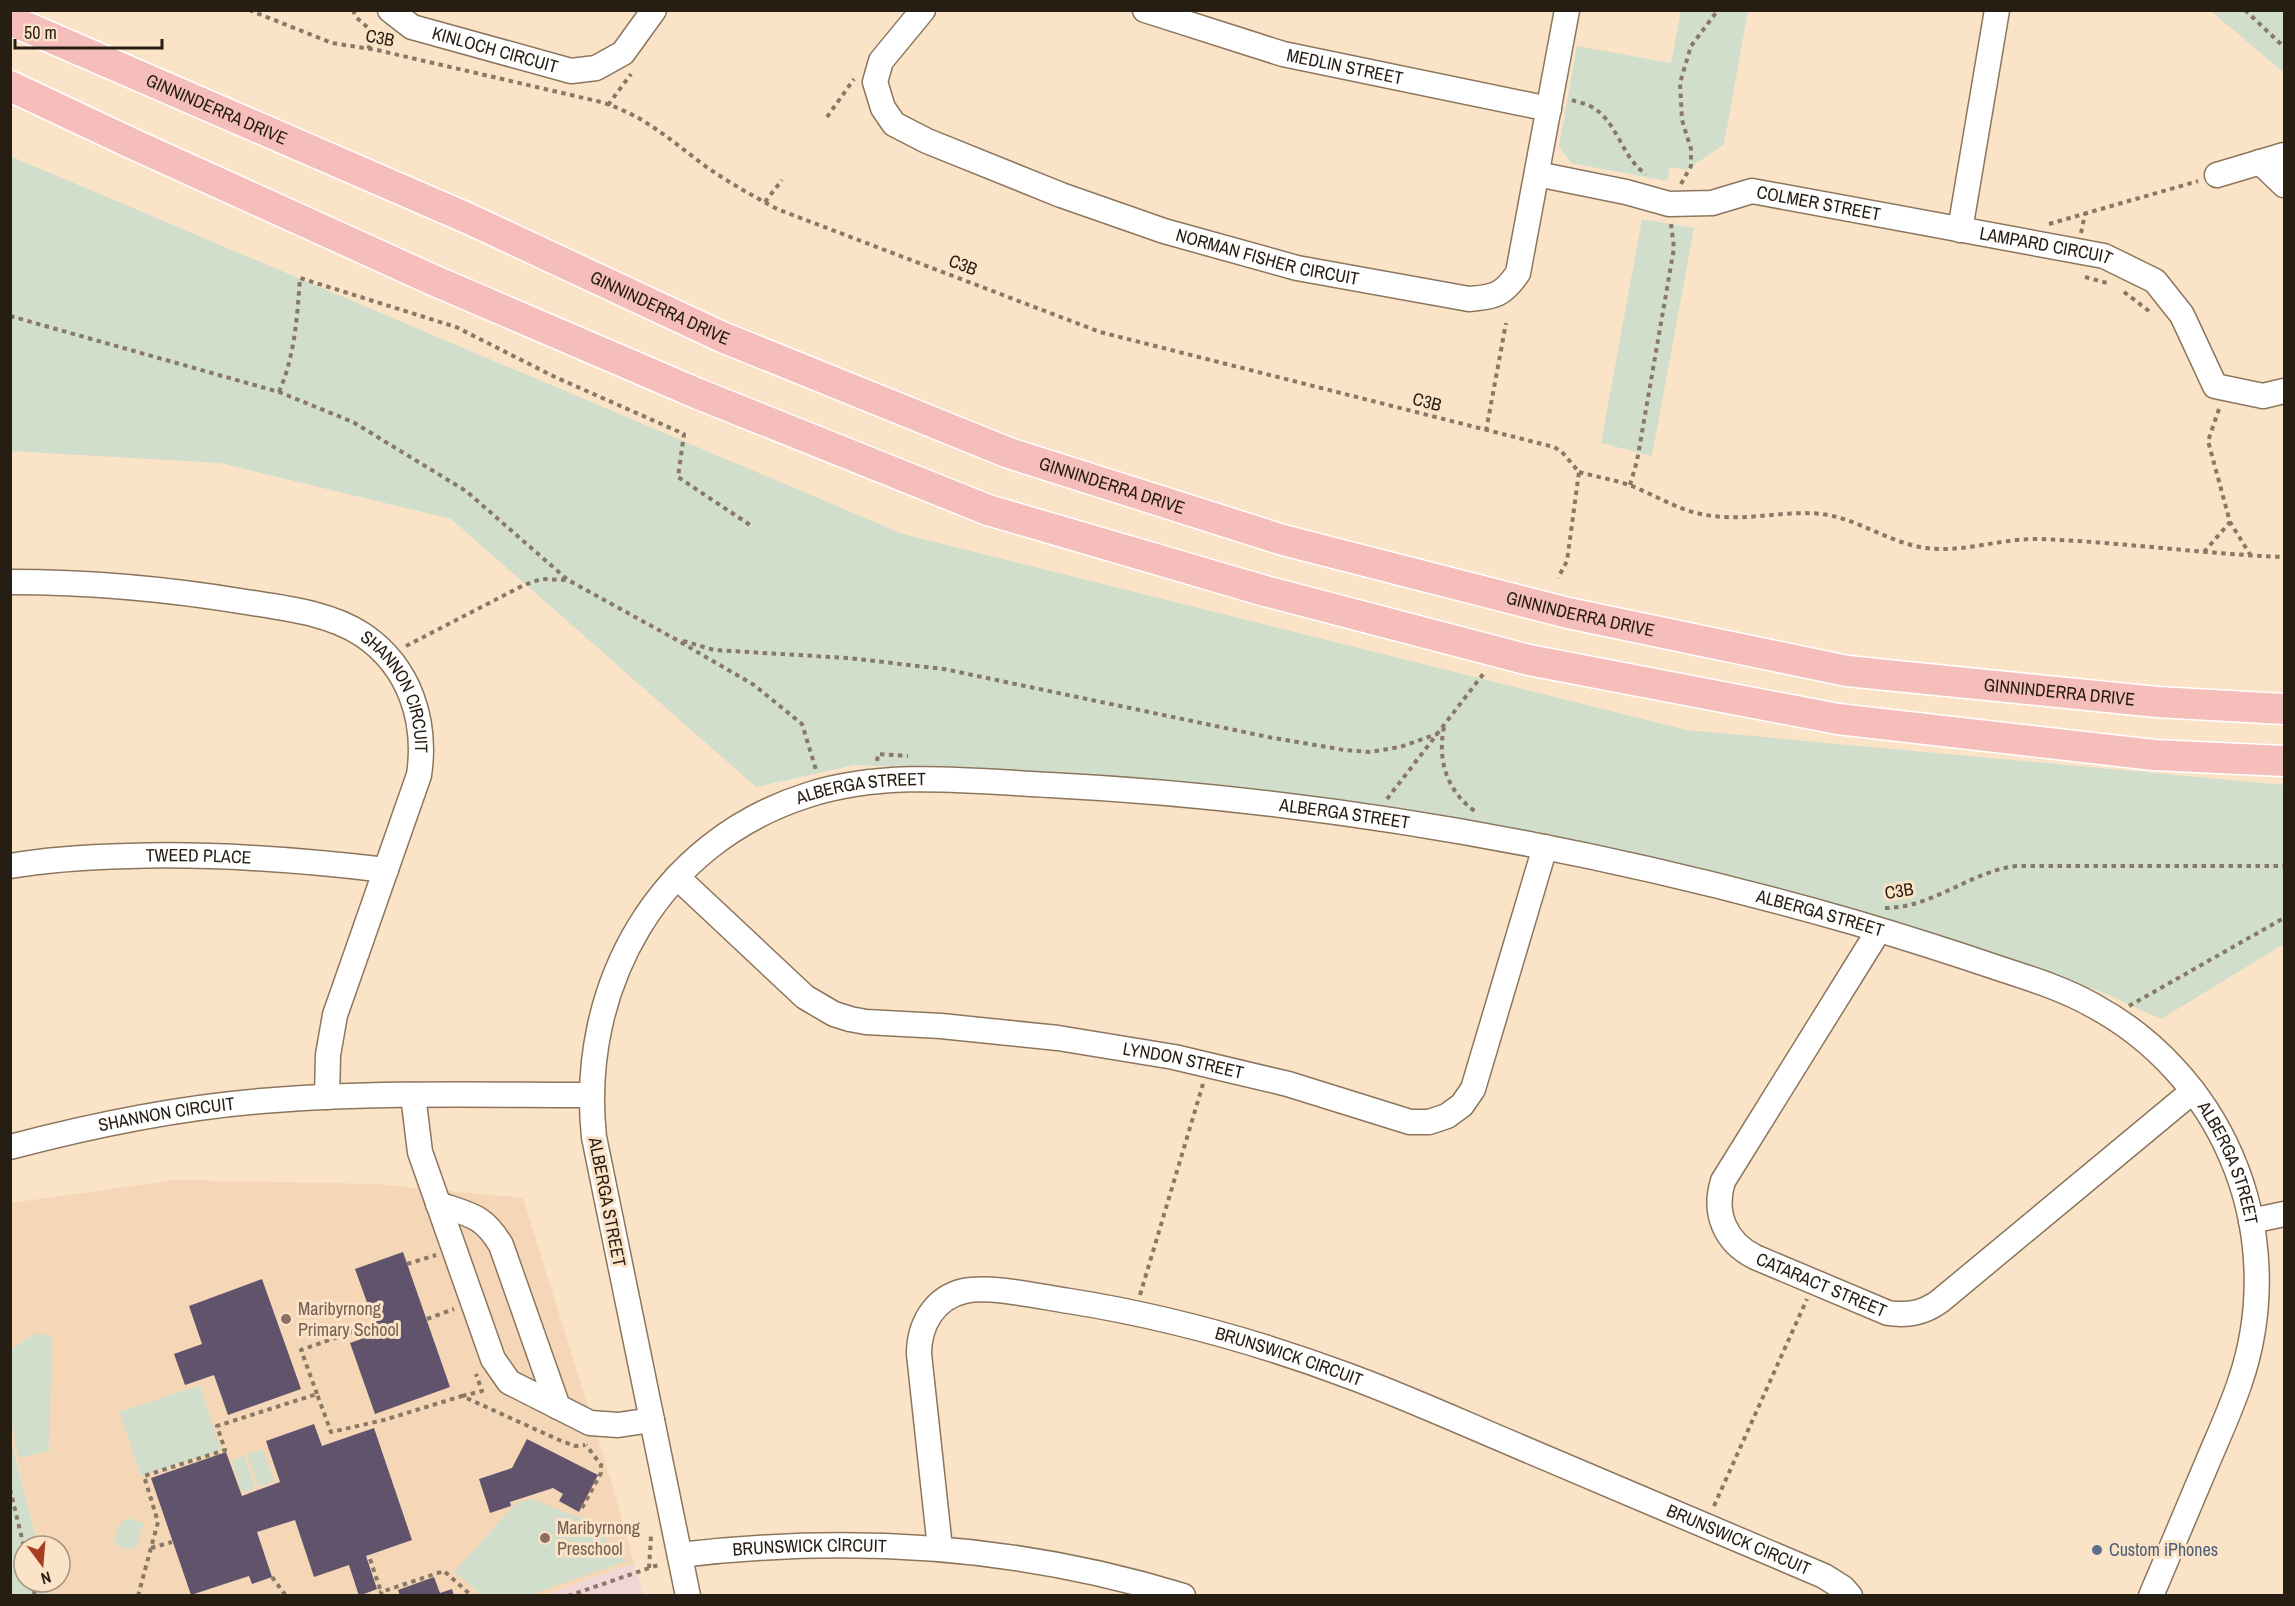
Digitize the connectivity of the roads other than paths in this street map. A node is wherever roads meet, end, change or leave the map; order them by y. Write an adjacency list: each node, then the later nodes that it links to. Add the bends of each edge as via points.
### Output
1 (390, 10): 2 (street, KINLOCH CIRCUIT, via 412,27 571,71 596,68 623,53)
2 (654, 10)
3 (923, 10): 12 (street, NORMAN FISHER CIRCUIT, via 881,61 875,82 883,108 894,124 1061,195 1164,231 1298,268 1469,299 1492,297 1507,289 1518,273)
4 (1145, 10): 9 (street, MEDLIN STREET, via 1283,54)
5 (1568, 10): 9 (street, NORMAN FISHER CIRCUIT)
6 (1997, 10): 15 (street, LAMPARD CIRCUIT)
7 (10, 20): 18 (main road, GINNINDERRA DRIVE, via 467,218 733,342 1009,453 1283,540 1568,614 1847,671 2157,702)
8 (10, 86): 19 (main road, via 422,275 630,365 999,513 1265,591 1563,667 1838,719 2154,755)
9 (1549, 109): 12 (street, NORMAN FISHER CIRCUIT)
10 (2284, 155): 11 (street)
11 (2260, 162): 13 (street); 14 (street)
12 (1537, 174): 15 (street, COLMER STREET, via 1669,204 1712,203 1752,191)
13 (2217, 175)
14 (2284, 185)
15 (1960, 230): 16 (street, LAMPARD CIRCUIT, via 2104,256 2155,281 2182,315 2215,386 2263,396)
16 (2284, 391)
17 (10, 582): 22 (street, SHANNON CIRCUIT, via 151,588 239,600 332,620 378,647 409,689 421,731 421,758 414,792)
18 (2284, 708)
19 (2284, 761)
20 (1545, 847): 23 (street, ALBERGA STREET, via 1365,816 1184,795 885,780 824,791 784,804 738,828); 23 (street, LYNDON STREET, via 1477,1080 1455,1111 1429,1122 1410,1122 1208,1064 1058,1038 866,1022 834,1014 792,987); 24 (street, ALBERGA STREET)
21 (10, 866): 22 (street, TWEED PLACE, via 166,855 276,858)
22 (386, 870): 28 (street, SHANNON CIRCUIT, via 335,1015 328,1055)
23 (678, 877): 27 (street, ALBERGA STREET, via 644,919 612,982 595,1042)
24 (1878, 919): 25 (street, ALBERGA STREET, via 2095,1006 2158,1052); 25 (street, CATARACT STREET, via 1720,1190 1719,1211 1731,1239 1755,1257 1888,1313 1916,1313 1933,1306)
25 (2193, 1091): 32 (street, ALBERGA STREET, via 2230,1153)
26 (413, 1095): 27 (street, SHANNON CIRCUIT); 28 (street, SHANNON CIRCUIT); 30 (street, via 420,1152)
27 (591, 1095): 34 (street, ALBERGA STREET, via 597,1158)
28 (327, 1097): 29 (street, SHANNON CIRCUIT, via 167,1113)
29 (10, 1147)
30 (438, 1204): 33 (street, via 493,1359 509,1382); 33 (street, via 490,1227 501,1245)
31 (2284, 1214): 32 (street)
32 (2251, 1221): 40 (street, ALBERGA STREET, via 2257,1301 2249,1353 2232,1404)
33 (558, 1407): 34 (street, via 590,1423 618,1425)
34 (652, 1420): 36 (street, ALBERGA STREET)
35 (940, 1548): 36 (street, BRUNSWICK CIRCUIT, via 804,1545 731,1549); 38 (street, BRUNSWICK CIRCUIT, via 1066,1566); 39 (street, BRUNSWICK CIRCUIT, via 920,1336 932,1311 955,1294 984,1289 1135,1313 1247,1341 1349,1376 1824,1576)
36 (674, 1558): 37 (street, ALBERGA STREET)
37 (688, 1596)
38 (1183, 1596)
39 (1850, 1596)
40 (2151, 1596)

